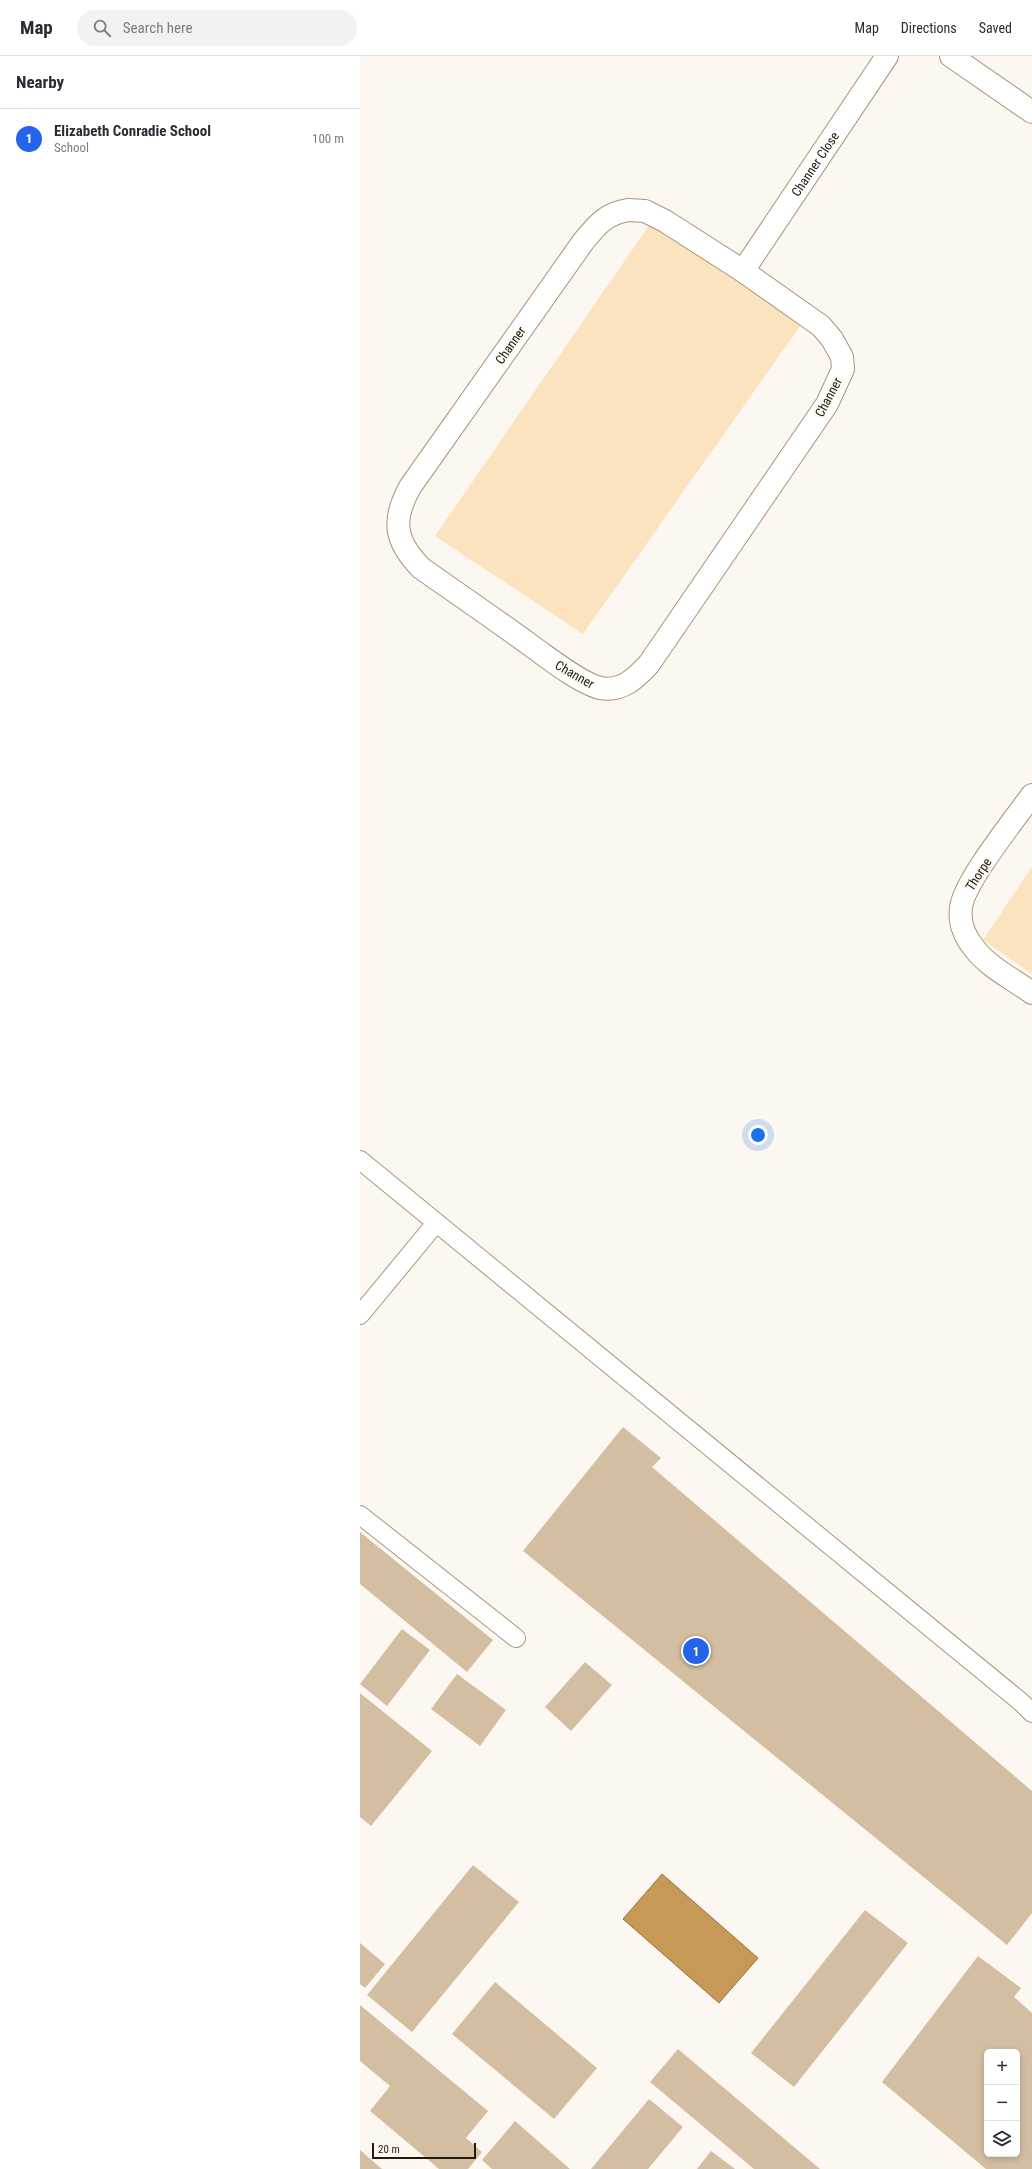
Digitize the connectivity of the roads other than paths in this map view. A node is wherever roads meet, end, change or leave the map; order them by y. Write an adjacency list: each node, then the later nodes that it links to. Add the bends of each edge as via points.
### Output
1 (886, 56): 4 (street, Channer Close)
2 (951, 56): 3 (street)
3 (1032, 112)
4 (743, 271): 4 (street, Channer, via 822,326 842,357 843,369 827,404 649,664 637,678 626,685 600,688 561,667 421,568 401,542 398,530 400,505 410,487 582,242 605,218 616,212 645,211 665,220)
5 (1032, 795): 6 (street, Thorpe, via 964,895 961,908 965,935 984,959)
6 (1032, 993)
7 (360, 1160): 8 (lane)
8 (436, 1223): 9 (lane); 12 (lane)
9 (360, 1316)
10 (360, 1515): 11 (lane)
11 (516, 1638)
12 (1032, 1713)

